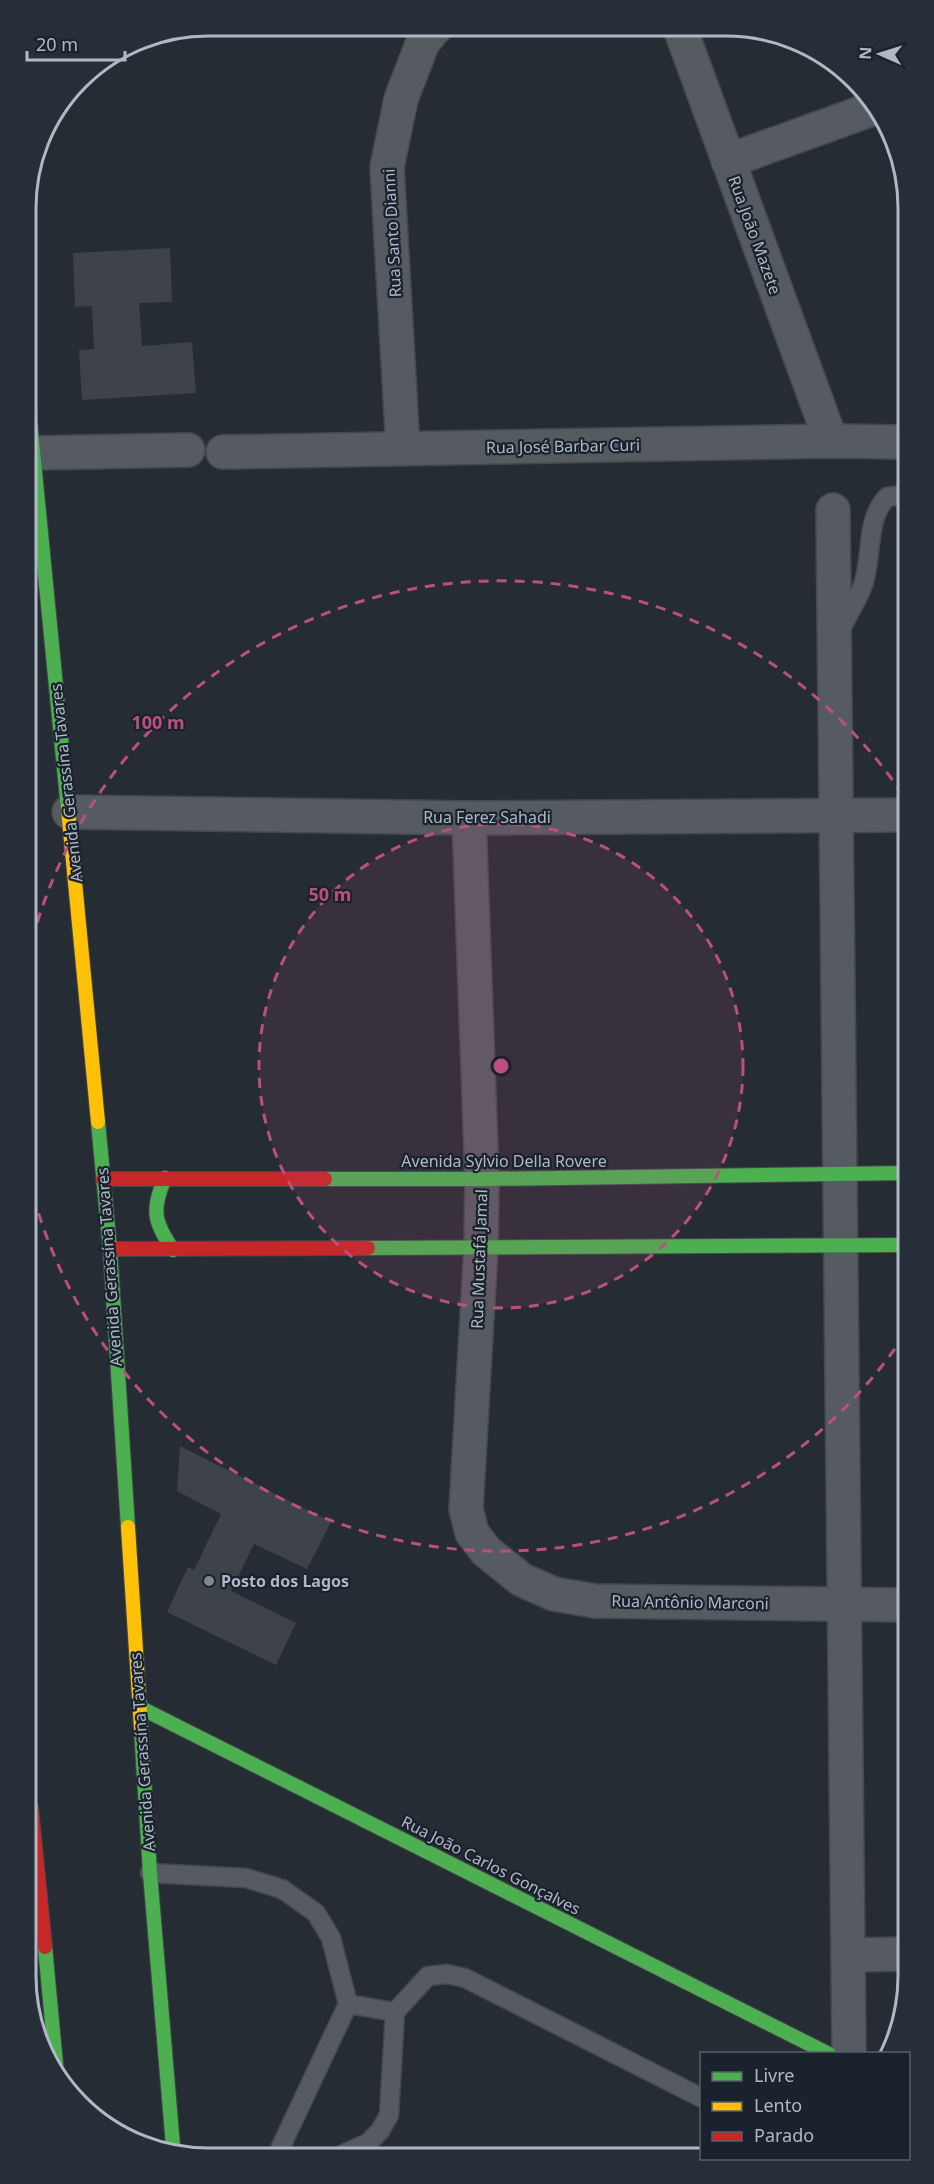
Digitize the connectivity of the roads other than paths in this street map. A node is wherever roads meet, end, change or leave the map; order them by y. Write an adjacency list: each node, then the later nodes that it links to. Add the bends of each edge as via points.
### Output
1 (428, 36): 7 (street, Rua Santo Dianni, via 401,99 387,167)
2 (683, 36): 4 (street, Rua João Mazete)
3 (867, 111): 4 (street)
4 (728, 161): 5 (street, Rua João Mazete)
5 (831, 441): 6 (street, Rua José Barbar Curi); 7 (street, Rua José Barbar Curi)
6 (898, 442)
7 (403, 449): 9 (street, Rua José Barbar Curi)
8 (188, 450): 10 (street)
9 (223, 452)
10 (36, 453)
11 (36, 483): 15 (main road, Avenida Gerassína Tavares)
12 (898, 496): 14 (lane, via 887,497 879,505 863,584)
13 (833, 510): 14 (street)
14 (834, 643): 16 (street)
15 (69, 813): 18 (street, Rua Ferez Sahadi); 22 (main road, Avenida Gerassína Tavares)
16 (836, 816): 17 (street, Rua Ferez Sahadi); 18 (street, Rua Ferez Sahadi); 20 (street)
17 (898, 816)
18 (469, 818): 23 (street, Rua Mustafá Jamal)
19 (898, 1173): 20 (main road, Avenida Sylvio Della Rovere)
20 (840, 1174): 23 (main road, Avenida Sylvio Della Rovere); 25 (street)
21 (165, 1178): 22 (main road, Avenida Sylvio Della Rovere); 23 (main road, Avenida Sylvio Della Rovere); 28 (main road, via 156,1197 155,1212 158,1228)
22 (103, 1179): 27 (main road, Avenida Gerassína Tavares)
23 (482, 1179): 26 (street, Rua Mustafá Jamal)
24 (898, 1245): 25 (main road)
25 (840, 1246): 26 (main road); 30 (street)
26 (481, 1247): 28 (main road); 29 (street, Rua Mustafá Jamal, via 466,1509 472,1533)
27 (110, 1249): 28 (main road); 32 (main road, Avenida Gerassína Tavares)
28 (173, 1250)
29 (486, 1551): 30 (street, Rua Antônio Marconi, via 522,1580 554,1594 595,1601)
30 (844, 1605): 31 (street, Rua Antônio Marconi); 35 (street)
31 (898, 1605)
32 (139, 1707): 34 (main road, Avenida Gerassína Tavares); 39 (main road, Rua João Carlos Gonçalves)
33 (36, 1858): 41 (main road)
34 (150, 1874): 37 (lane, via 246,1878 282,1889 316,1913 331,1938); 43 (main road, Avenida Gerassína Tavares)
35 (848, 1954): 36 (street); 40 (street)
36 (898, 1954)
37 (348, 2004): 38 (lane); 44 (lane)
38 (395, 2012): 42 (lane, via 428,1976 447,1974 465,1978); 45 (lane, via 389,2115 380,2131)
39 (825, 2052)
40 (849, 2052)
41 (55, 2054)
42 (700, 2097)
43 (171, 2144)
44 (281, 2148)
45 (357, 2148)

